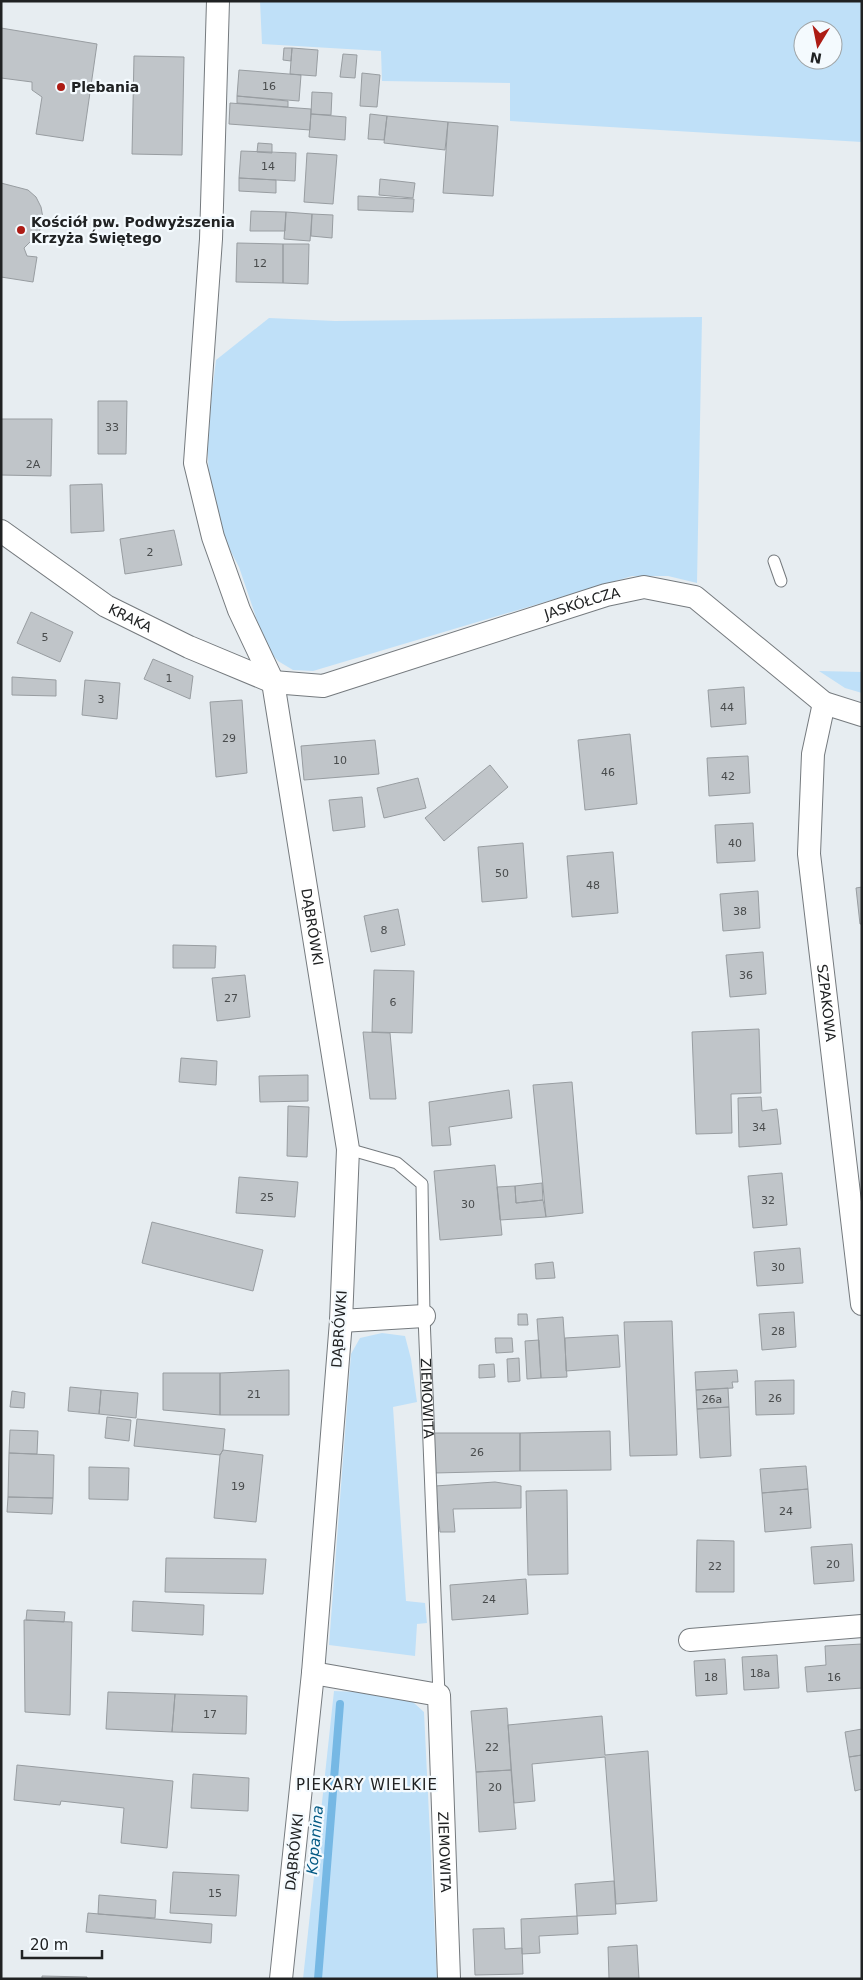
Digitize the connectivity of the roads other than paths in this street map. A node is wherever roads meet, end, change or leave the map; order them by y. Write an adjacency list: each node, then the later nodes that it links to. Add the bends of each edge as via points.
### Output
1 (218, 1): 5 (street, DĄBRÓWKI, via 211,239 195,463 213,537 239,610)
2 (1, 531): 5 (street, KRAKA, via 106,606 189,647)
3 (774, 561): 4 (lane)
4 (780, 581)
5 (273, 682): 6 (street, JASKÓŁCZA, via 323,686 606,595 644,587 695,597); 8 (street, DĄBRÓWKI)
6 (824, 703): 7 (street, JASKÓŁCZA); 9 (street, SZPAKOWA, via 813,754 809,854)
7 (862, 715)
8 (348, 1149): 10 (lane, ZIEMOWITA, via 397,1163 422,1184); 11 (street, DĄBRÓWKI)
9 (862, 1304)
10 (424, 1316): 11 (street); 15 (lane, ZIEMOWITA)
11 (341, 1321): 14 (street, DĄBRÓWKI)
12 (862, 1626): 13 (street)
13 (690, 1640)
14 (313, 1673): 15 (street); 16 (street, DĄBRÓWKI)
15 (440, 1695): 17 (street, ZIEMOWITA)
16 (280, 1979)
17 (449, 1979)

